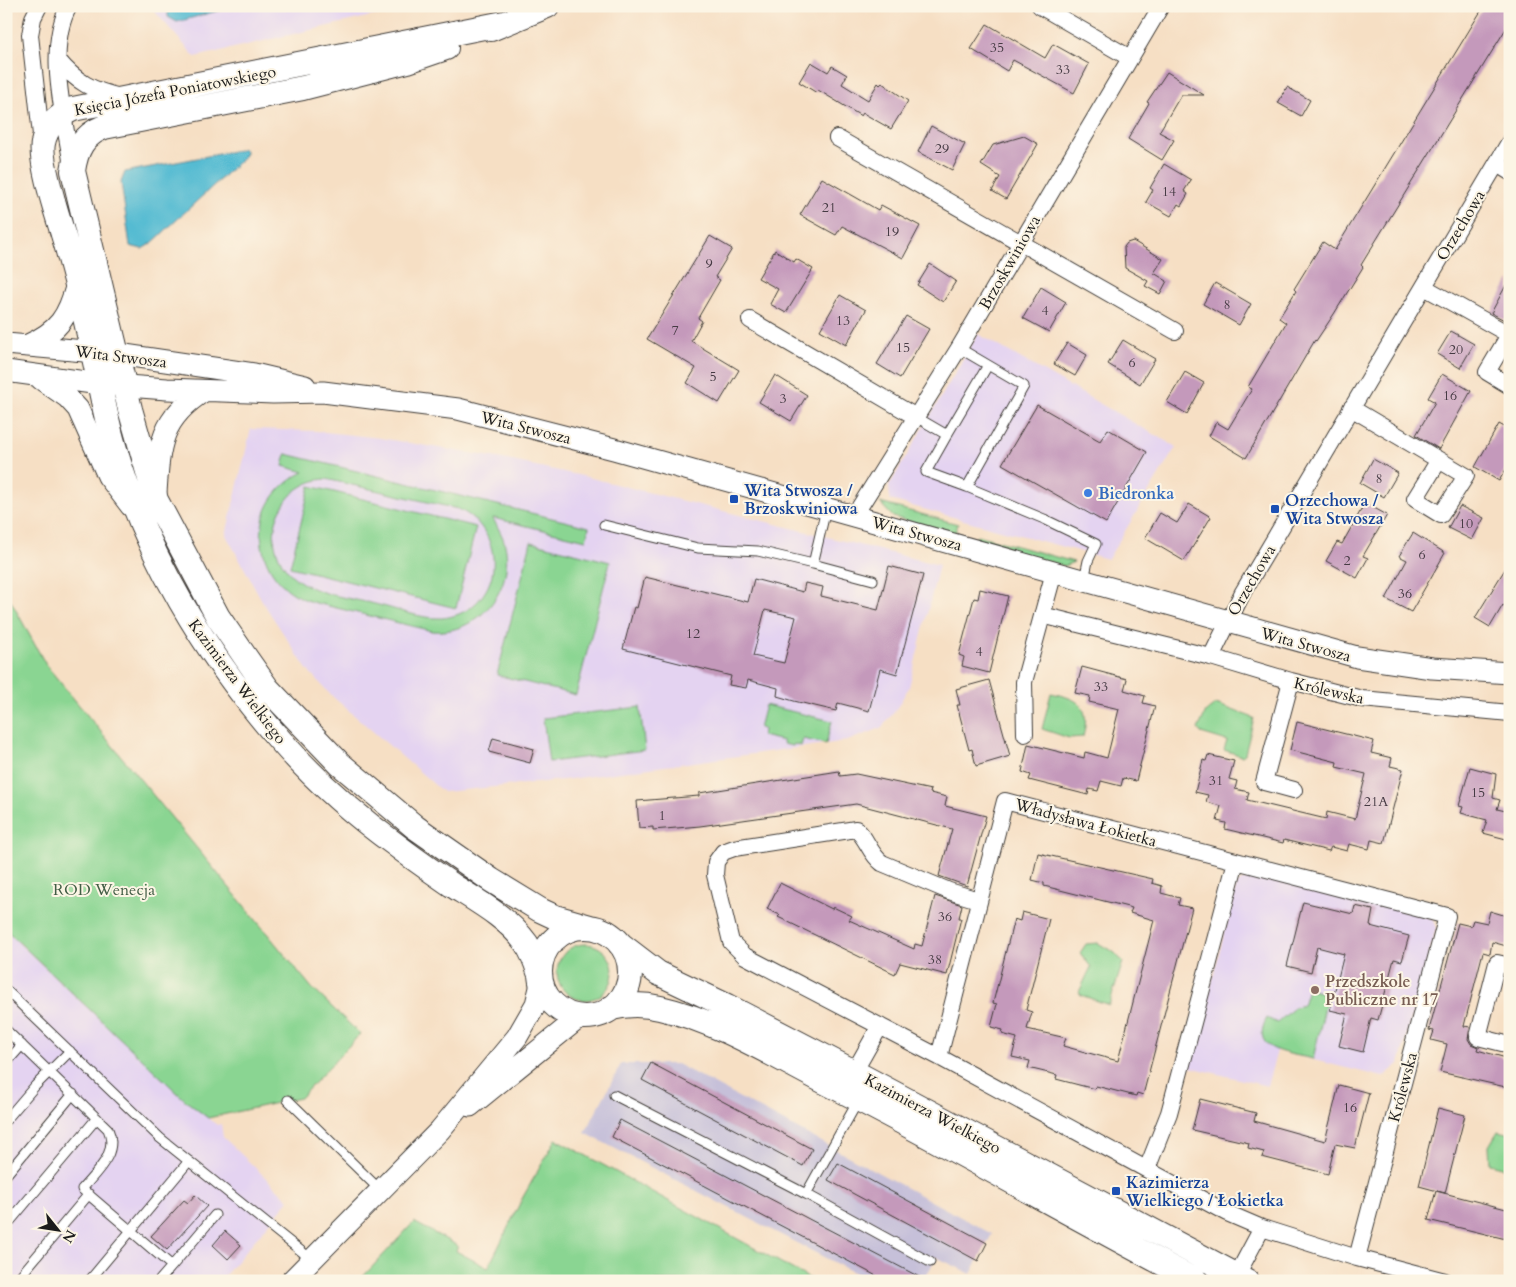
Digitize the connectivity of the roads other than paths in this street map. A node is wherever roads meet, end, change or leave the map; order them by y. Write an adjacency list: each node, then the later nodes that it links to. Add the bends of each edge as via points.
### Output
1 (39, 6): 9 (street, via 30,35)
2 (69, 6): 8 (street, via 58,35)
3 (547, 6): 6 (main road, Księcia Józefa Poniatowskiego)
4 (1040, 6): 7 (street)
5 (1161, 6): 7 (street, Brzoskwiniowa)
6 (504, 23): 10 (main road, Księcia Józefa Poniatowskiego); 12 (main road, Księcia Józefa Poniatowskiego, via 462,42 398,64 303,88)
7 (1130, 58): 18 (street, Brzoskwiniowa)
8 (58, 60): 10 (street, via 69,73 90,88); 11 (street)
9 (33, 79): 11 (street, via 48,109); 15 (street)
10 (127, 99): 11 (main road, Księcia Józefa Poniatowskiego)
11 (62, 118): 12 (street, via 81,128); 15 (main road, Księcia Józefa Poniatowskiego, via 46,132); 17 (street)
12 (104, 127): 17 (main road, via 82,142)
13 (837, 138): 18 (street)
14 (1510, 141): 16 (street, Orzechowa)
15 (42, 146): 19 (main road, via 48,180)
16 (1503, 168): 20 (street, Orzechowa)
17 (73, 171): 28 (main road)
18 (1019, 244): 22 (street); 26 (street, Brzoskwiniowa)
19 (77, 284): 25 (street, via 62,322 43,338); 27 (main road)
20 (1424, 287): 23 (street); 37 (street, Orzechowa)
21 (750, 320): 38 (street)
22 (1175, 331)
23 (1510, 335): 34 (street, via 1487,372)
24 (6, 344): 25 (street, Wita Stwosza)
25 (28, 345): 27 (street, Wita Stwosza)
26 (959, 348): 29 (lane); 38 (street, Brzoskwiniowa)
27 (93, 352): 28 (street, Wita Stwosza); 32 (main road, Kazimierza Wielkiego)
28 (118, 354): 33 (main road, Kazimierza Wielkiego); 36 (street, Wita Stwosza, via 262,375)
29 (988, 365): 39 (lane); 41 (lane, via 1024,386)
30 (6, 371): 31 (street, Wita Stwosza)
31 (34, 375): 32 (street, Wita Stwosza); 42 (street, via 54,387 78,409 108,476)
32 (100, 384): 33 (street, Wita Stwosza); 42 (main road, Kazimierza Wielkiego, via 114,445)
33 (126, 385): 35 (street, Wita Stwosza); 42 (main road, Kazimierza Wielkiego)
34 (1510, 386)
35 (204, 391): 36 (street, Wita Stwosza); 42 (street, via 188,401 166,428)
36 (324, 392): 43 (street, Wita Stwosza, via 458,410 614,449)
37 (1351, 408): 40 (street); 51 (street, Orzechowa)
38 (916, 417): 39 (lane); 44 (street, Brzoskwiniowa)
39 (947, 435): 41 (lane, via 926,472)
40 (1439, 460)
41 (967, 487): 49 (lane, via 1044,518 1096,544)
42 (147, 507): 61 (main road, Kazimierza Wielkiego, via 267,688 340,764 415,827 491,880 555,917); 64 (main road, Kazimierza Wielkiego, via 178,598 204,640 279,739 351,810 513,929 526,943)
43 (826, 509): 44 (street, Wita Stwosza); 46 (lane)
44 (854, 516): 47 (street, Wita Stwosza)
45 (604, 525): 46 (lane, via 698,548 758,551)
46 (813, 564): 48 (lane)
47 (1054, 572): 49 (street, Wita Stwosza); 50 (street)
48 (873, 580)
49 (1084, 580): 51 (street, Wita Stwosza)
50 (1042, 615): 52 (street, Królewska); 56 (street, via 1023,690)
51 (1227, 622): 52 (street); 53 (street, Wita Stwosza, via 1380,662)
52 (1211, 657): 54 (street, Królewska)
53 (1510, 672)
54 (1291, 681): 55 (street, Królewska, via 1362,699); 57 (street, via 1264,782)
55 (1510, 714)
56 (1025, 734)
57 (1294, 790)
58 (1236, 861): 59 (street, Władysława Łokietka, via 1005,801); 60 (street, Władysława Łokietka); 85 (street, via 1169,1113)
59 (978, 900): 68 (street, via 882,863 856,829 723,852 716,862 715,875 731,942 744,956); 73 (street, Władysława Łokietka)
60 (1447, 916): 94 (street, Królewska)
61 (590, 927): 62 (main road, via 602,930); 64 (main road, via 565,931 554,938 541,959)
62 (620, 944): 66 (main road, via 628,960 629,978 626,989); 76 (main road, Kazimierza Wielkiego, via 658,973)
63 (1510, 966): 71 (street, via 1497,963 1478,1037)
64 (540, 978): 67 (main road, via 546,996 560,1009 578,1016); 83 (street, via 536,1004 516,1037)
65 (6, 990): 72 (lane)
66 (611, 1008): 67 (main road); 79 (main road, Kazimierza Wielkiego, via 635,1004 688,1016)
67 (589, 1016): 83 (street, via 568,1026)
68 (880, 1026): 73 (street); 76 (street)
69 (6, 1030): 70 (lane)
70 (22, 1045): 74 (lane); 75 (lane)
71 (1510, 1045)
72 (70, 1051): 75 (lane); 84 (lane, via 160,1138)
73 (939, 1057): 85 (street)
74 (6, 1063)
75 (50, 1072): 77 (lane); 82 (lane)
76 (854, 1072): 98 (main road, Kazimierza Wielkiego)
77 (74, 1094): 81 (lane); 86 (lane)
78 (614, 1094): 89 (lane)
79 (859, 1099): 89 (lane); 103 (main road, Kazimierza Wielkiego)
80 (288, 1100): 87 (lane)
81 (97, 1118): 88 (lane, via 108,1129 112,1148 82,1188); 91 (lane)
82 (6, 1120)
83 (440, 1130): 87 (street)
84 (189, 1161): 93 (lane); 95 (lane)
85 (1146, 1168): 92 (street, via 1227,1213)
86 (6, 1175)
87 (380, 1190): 95 (street)
88 (89, 1194): 93 (lane); 99 (lane)
89 (806, 1194): 96 (lane)
90 (215, 1215): 97 (lane)
91 (6, 1226)
92 (1262, 1228): 94 (street); 98 (street)
93 (131, 1230): 97 (lane); 100 (lane)
94 (1357, 1258): 104 (street)
95 (311, 1259): 102 (street)
96 (930, 1262)
97 (172, 1266): 101 (lane)
98 (1242, 1278)
99 (16, 1281)
100 (89, 1281)
101 (159, 1281)
102 (291, 1281)
103 (1196, 1281)
104 (1445, 1281)

